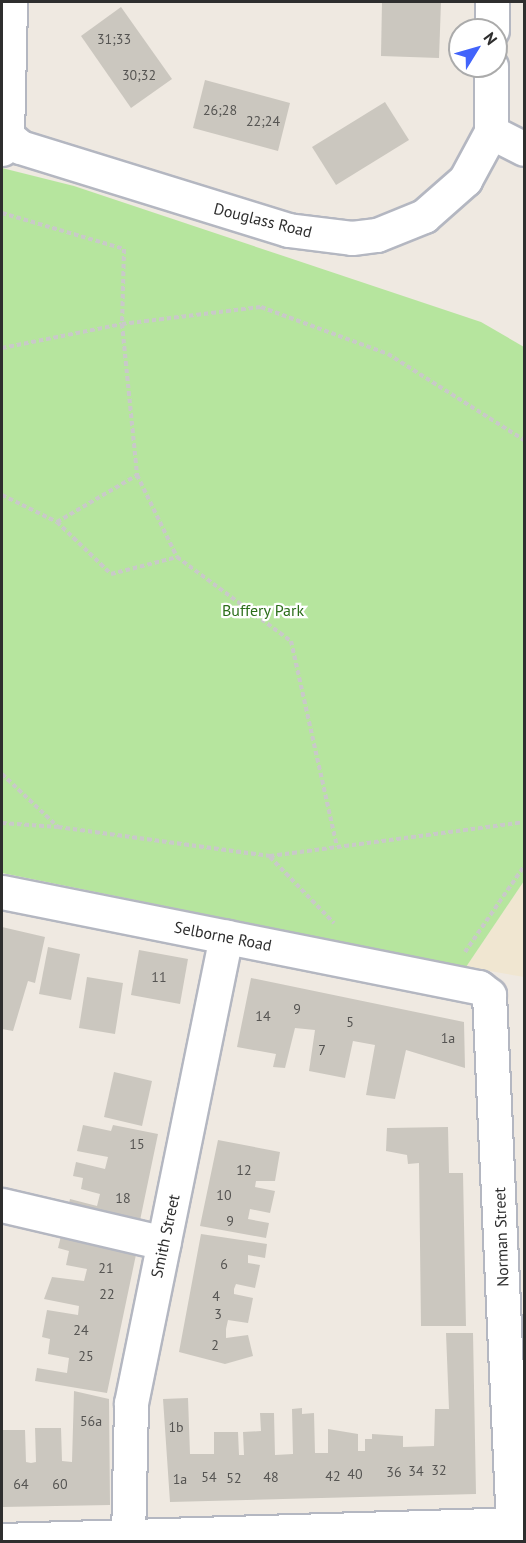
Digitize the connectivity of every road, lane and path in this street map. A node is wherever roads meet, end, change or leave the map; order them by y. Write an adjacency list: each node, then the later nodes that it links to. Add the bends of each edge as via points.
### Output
1 (10, 2): 6 (street)
2 (492, 2): 3 (street)
3 (492, 18)
4 (491, 78): 5 (street, Douglass Road)
5 (490, 132): 6 (street, Douglass Road, via 465,180 446,200 401,227 352,238 288,230); 7 (street)
6 (4, 142)
7 (525, 149)
8 (2, 213): 9 (path, via 124,249)
9 (122, 324): 10 (path); 11 (path, via 261,307 388,354); 12 (path)
10 (2, 348)
11 (525, 440)
12 (137, 475): 14 (path); 15 (path)
13 (2, 495): 14 (path)
14 (57, 522): 15 (path, via 111,574)
15 (177, 557): 20 (path, via 291,640)
16 (2, 774): 19 (path)
17 (525, 822): 20 (path)
18 (2, 823): 19 (path)
19 (58, 826): 21 (path)
20 (337, 847): 21 (path)
21 (270, 856): 25 (path)
22 (525, 866): 26 (path)
23 (2, 892): 24 (street, Selborne Road)
24 (226, 937): 25 (street, Selborne Road); 29 (street, Smith Street)
25 (375, 966): 26 (street, Selborne Road)
26 (446, 980): 27 (street, Norman Street, via 479,987 489,995)
27 (511, 1171): 30 (street, Norman Street)
28 (2, 1205): 29 (street)
29 (164, 1243): 31 (street, Smith Street, via 131,1403)
30 (519, 1525): 31 (street)
31 (128, 1538): 32 (street)
32 (2, 1540)

